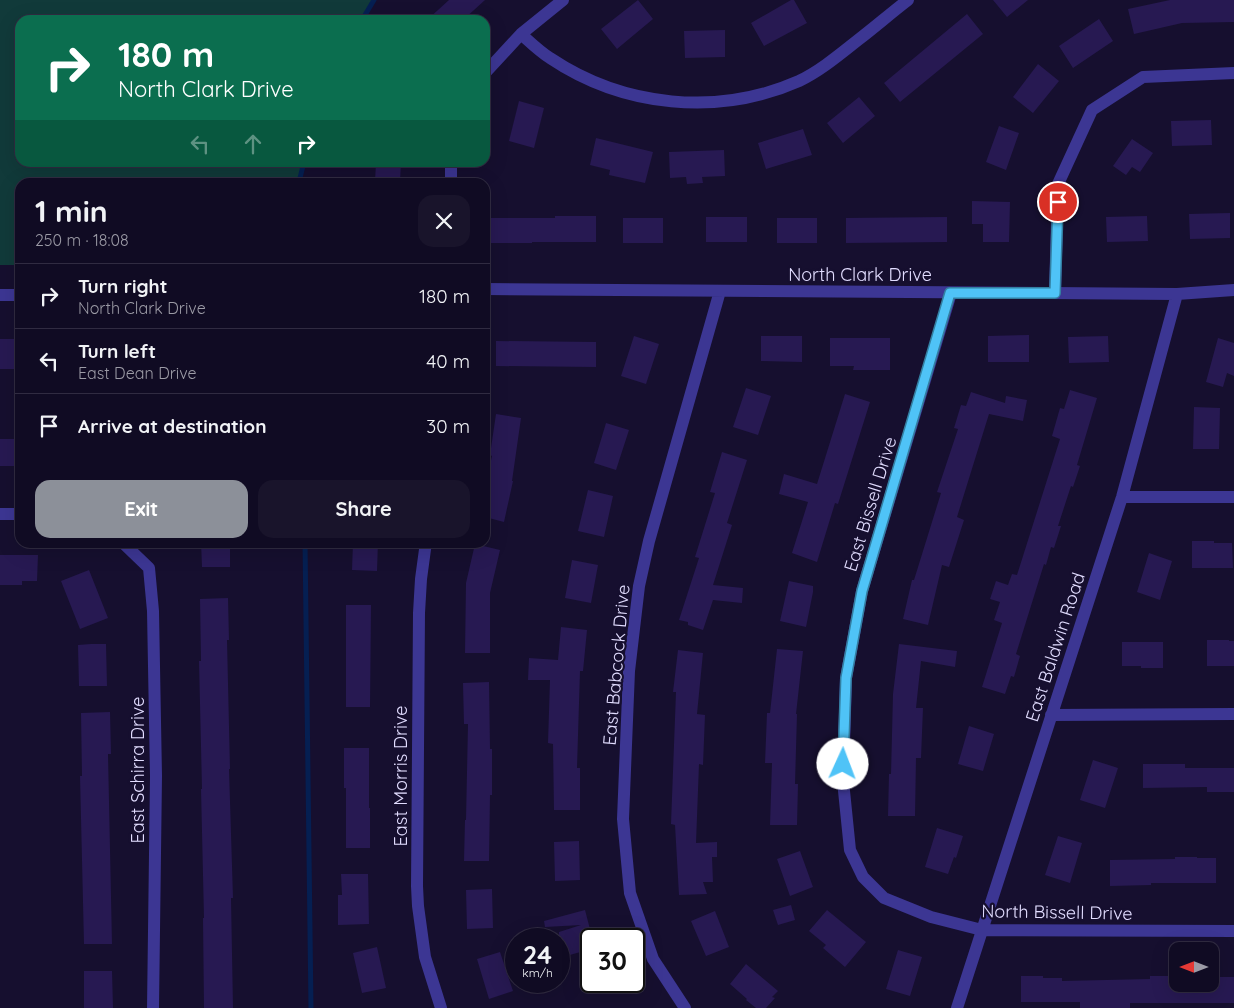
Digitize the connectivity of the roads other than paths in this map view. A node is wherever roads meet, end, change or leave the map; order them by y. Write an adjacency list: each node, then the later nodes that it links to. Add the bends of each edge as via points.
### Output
1 (563, 0): 3 (street)
2 (908, 0): 3 (street, via 836,58 799,80 730,100 676,103 621,93 575,74)
3 (520, 34): 4 (street)
4 (490, 67)
5 (1234, 73): 10 (street, via 1143,77 1092,110 1058,184)
6 (490, 289): 8 (street, North Clark Drive)
7 (1234, 290): 11 (street, North Clark Drive)
8 (720, 291): 9 (street, North Clark Drive); 27 (street, East Babcock Drive, via 649,541 639,586 629,671 623,819 630,893 653,959)
9 (950, 293): 10 (street, North Clark Drive); 22 (street, East Bissell Drive, via 862,591 846,678 843,782 850,850 863,877)
10 (1055, 293): 11 (street, North Clark Drive)
11 (1177, 294): 14 (street, East Baldwin Road)
12 (0, 295): 13 (street)
13 (15, 295)
14 (1122, 497): 15 (street); 21 (street, East Baldwin Road)
15 (1234, 497)
16 (0, 514): 17 (street)
17 (15, 514)
18 (128, 548): 25 (street, East Schirra Drive, via 149,568 153,611 156,776)
19 (425, 548): 26 (street, East Morris Drive, via 419,613 417,886 425,956)
20 (1234, 714): 21 (street)
21 (1051, 715): 23 (street, East Baldwin Road)
22 (884, 898): 23 (street, North Bissell Drive, via 931,917)
23 (982, 930): 24 (street, North Bissell Drive); 28 (street, East Baldwin Road)
24 (1234, 931)
25 (153, 1008)
26 (441, 1008)
27 (686, 1008)
28 (957, 1008)

